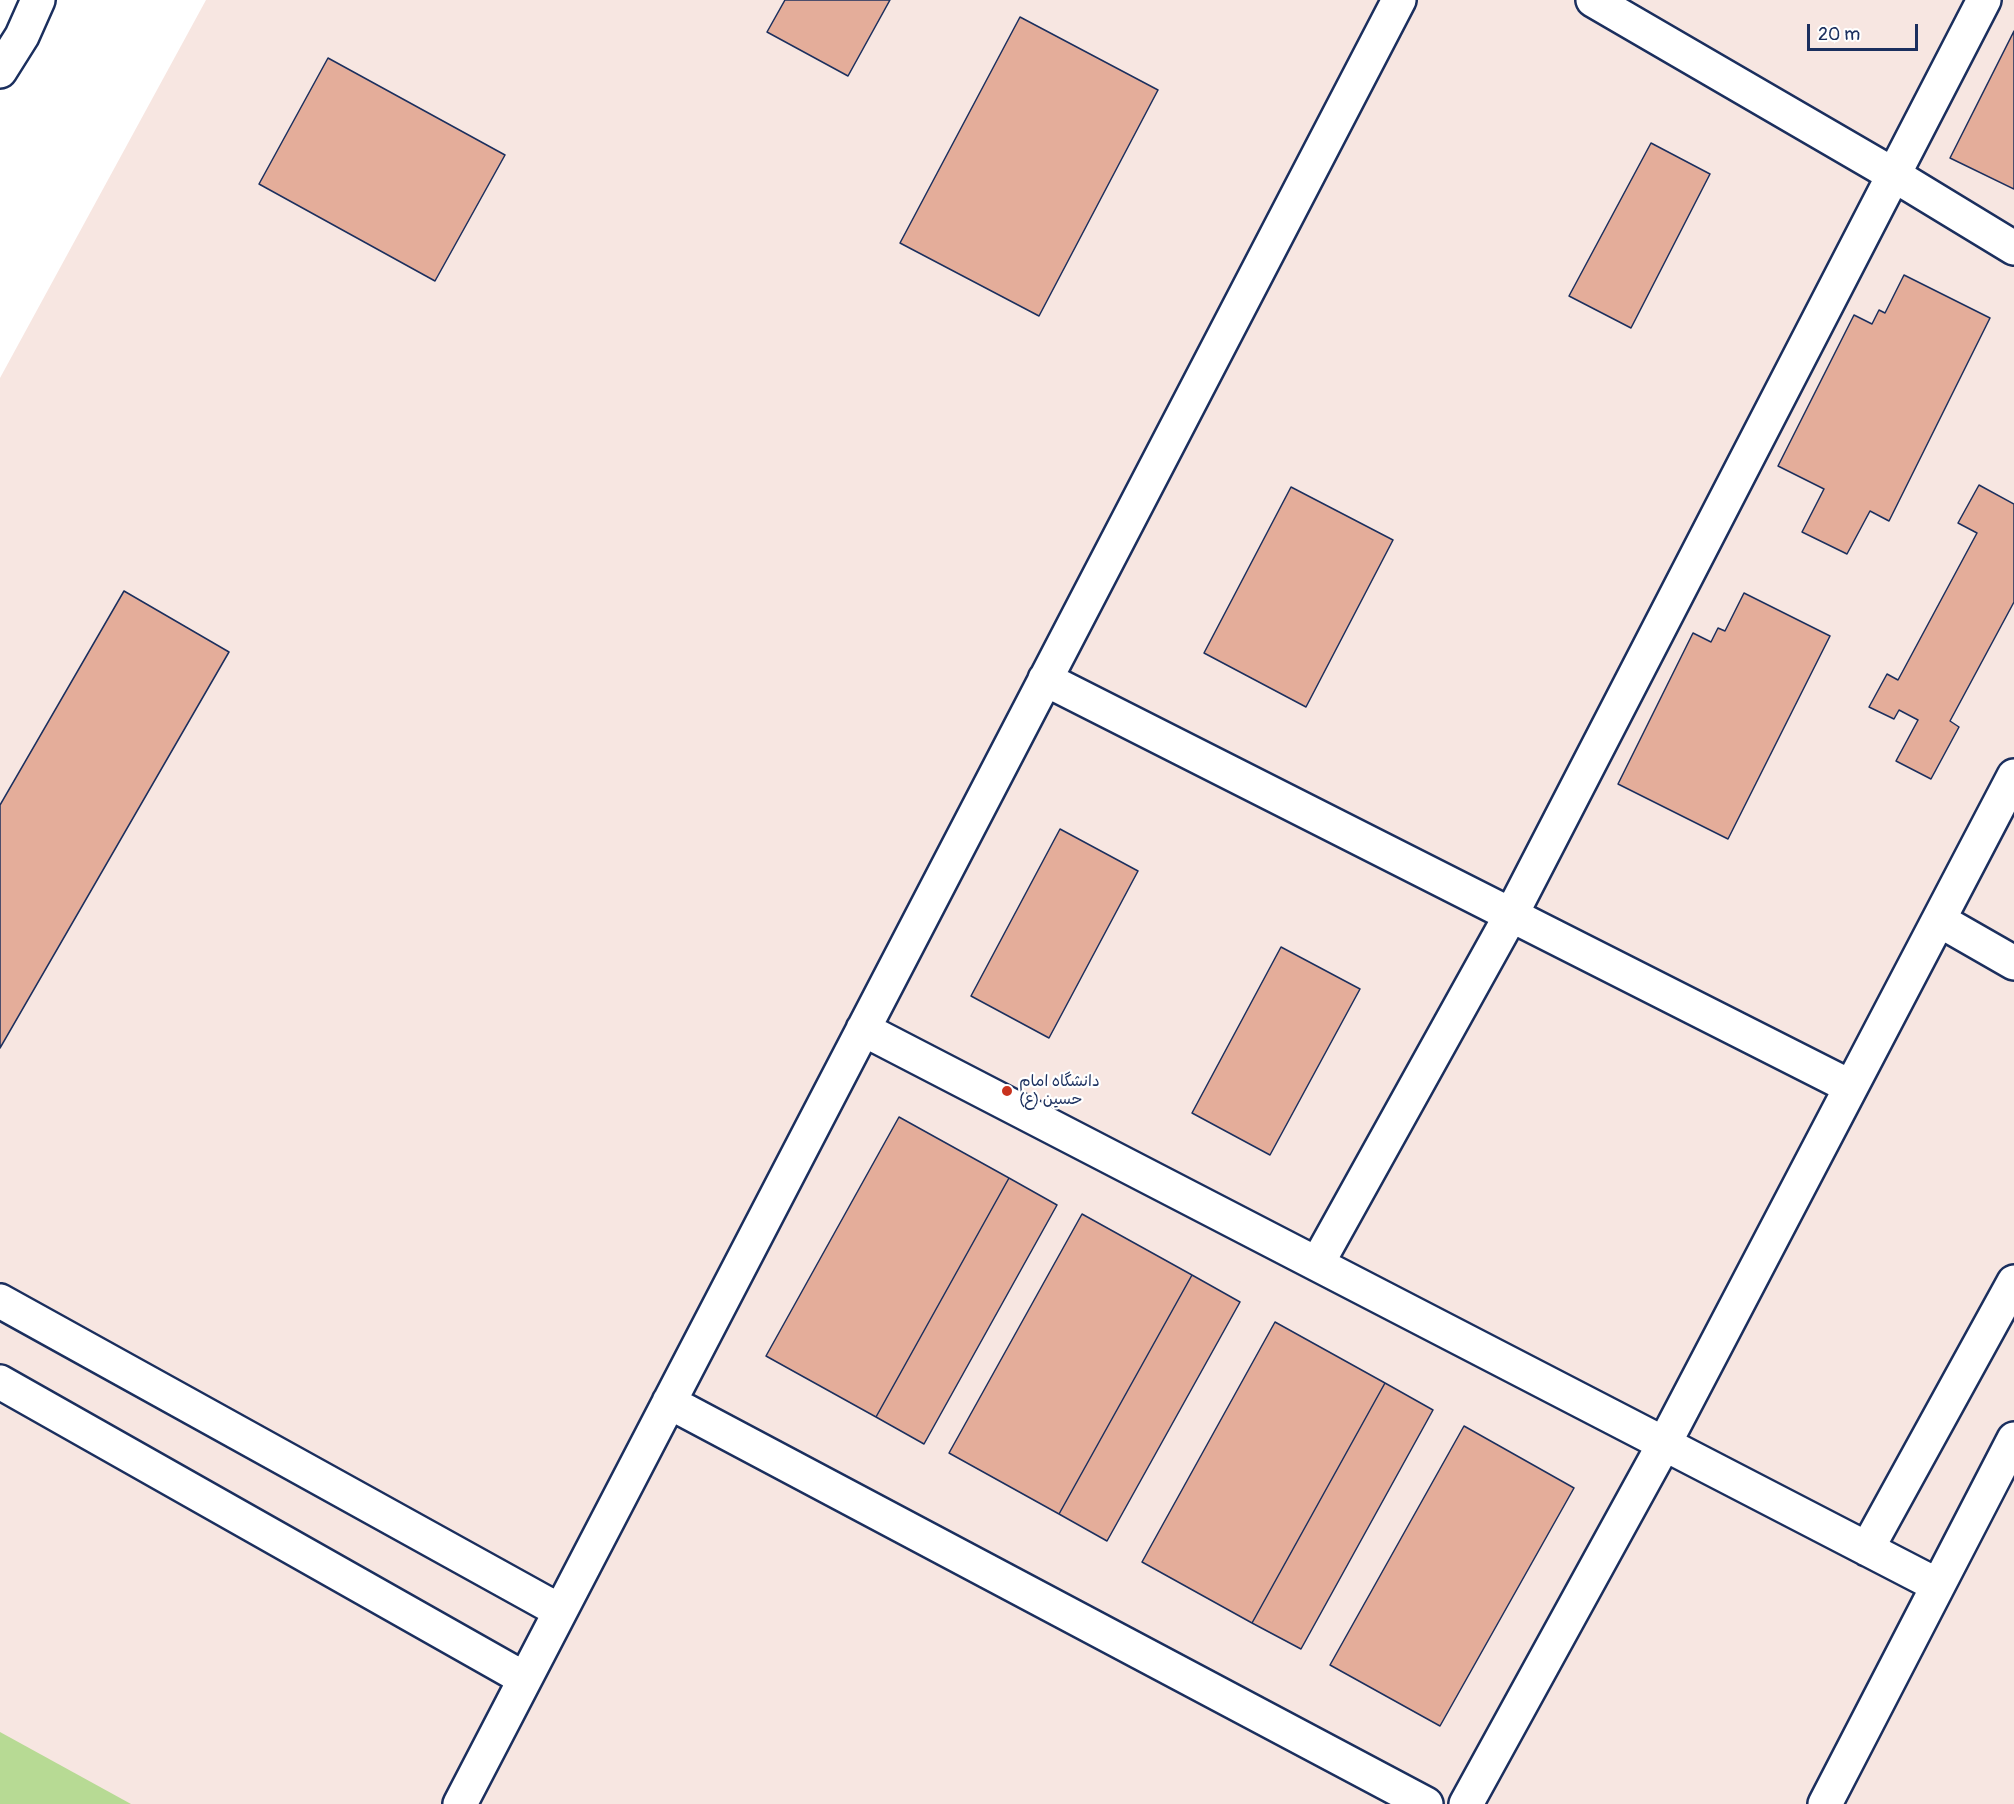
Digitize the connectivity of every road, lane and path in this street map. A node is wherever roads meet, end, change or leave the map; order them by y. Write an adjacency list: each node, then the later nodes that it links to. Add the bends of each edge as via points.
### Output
1 (38, 0): 5 (lane)
2 (1399, 0): 8 (lane)
3 (1593, 0): 6 (lane)
4 (1984, 0): 6 (lane)
5 (0, 71)
6 (1894, 175): 7 (lane); 10 (lane)
7 (2014, 248)
8 (1045, 679): 10 (lane); 13 (lane)
9 (2014, 776): 11 (lane)
10 (1511, 915): 14 (lane); 15 (lane)
11 (1939, 920): 12 (lane); 14 (lane)
12 (2014, 963)
13 (863, 1029): 15 (lane); 19 (lane)
14 (1851, 1087): 21 (lane)
15 (1317, 1264): 21 (lane)
16 (2014, 1282): 22 (lane)
17 (0, 1301): 24 (lane)
18 (0, 1382): 25 (lane)
19 (669, 1402): 24 (lane); 27 (lane)
20 (2014, 1439): 23 (lane)
21 (1664, 1444): 22 (lane); 28 (lane)
22 (1867, 1549): 23 (lane)
23 (1937, 1585): 29 (lane)
24 (560, 1611): 25 (lane)
25 (525, 1679): 26 (lane)
26 (460, 1804)
27 (1426, 1804)
28 (1466, 1804)
29 (1825, 1804)

